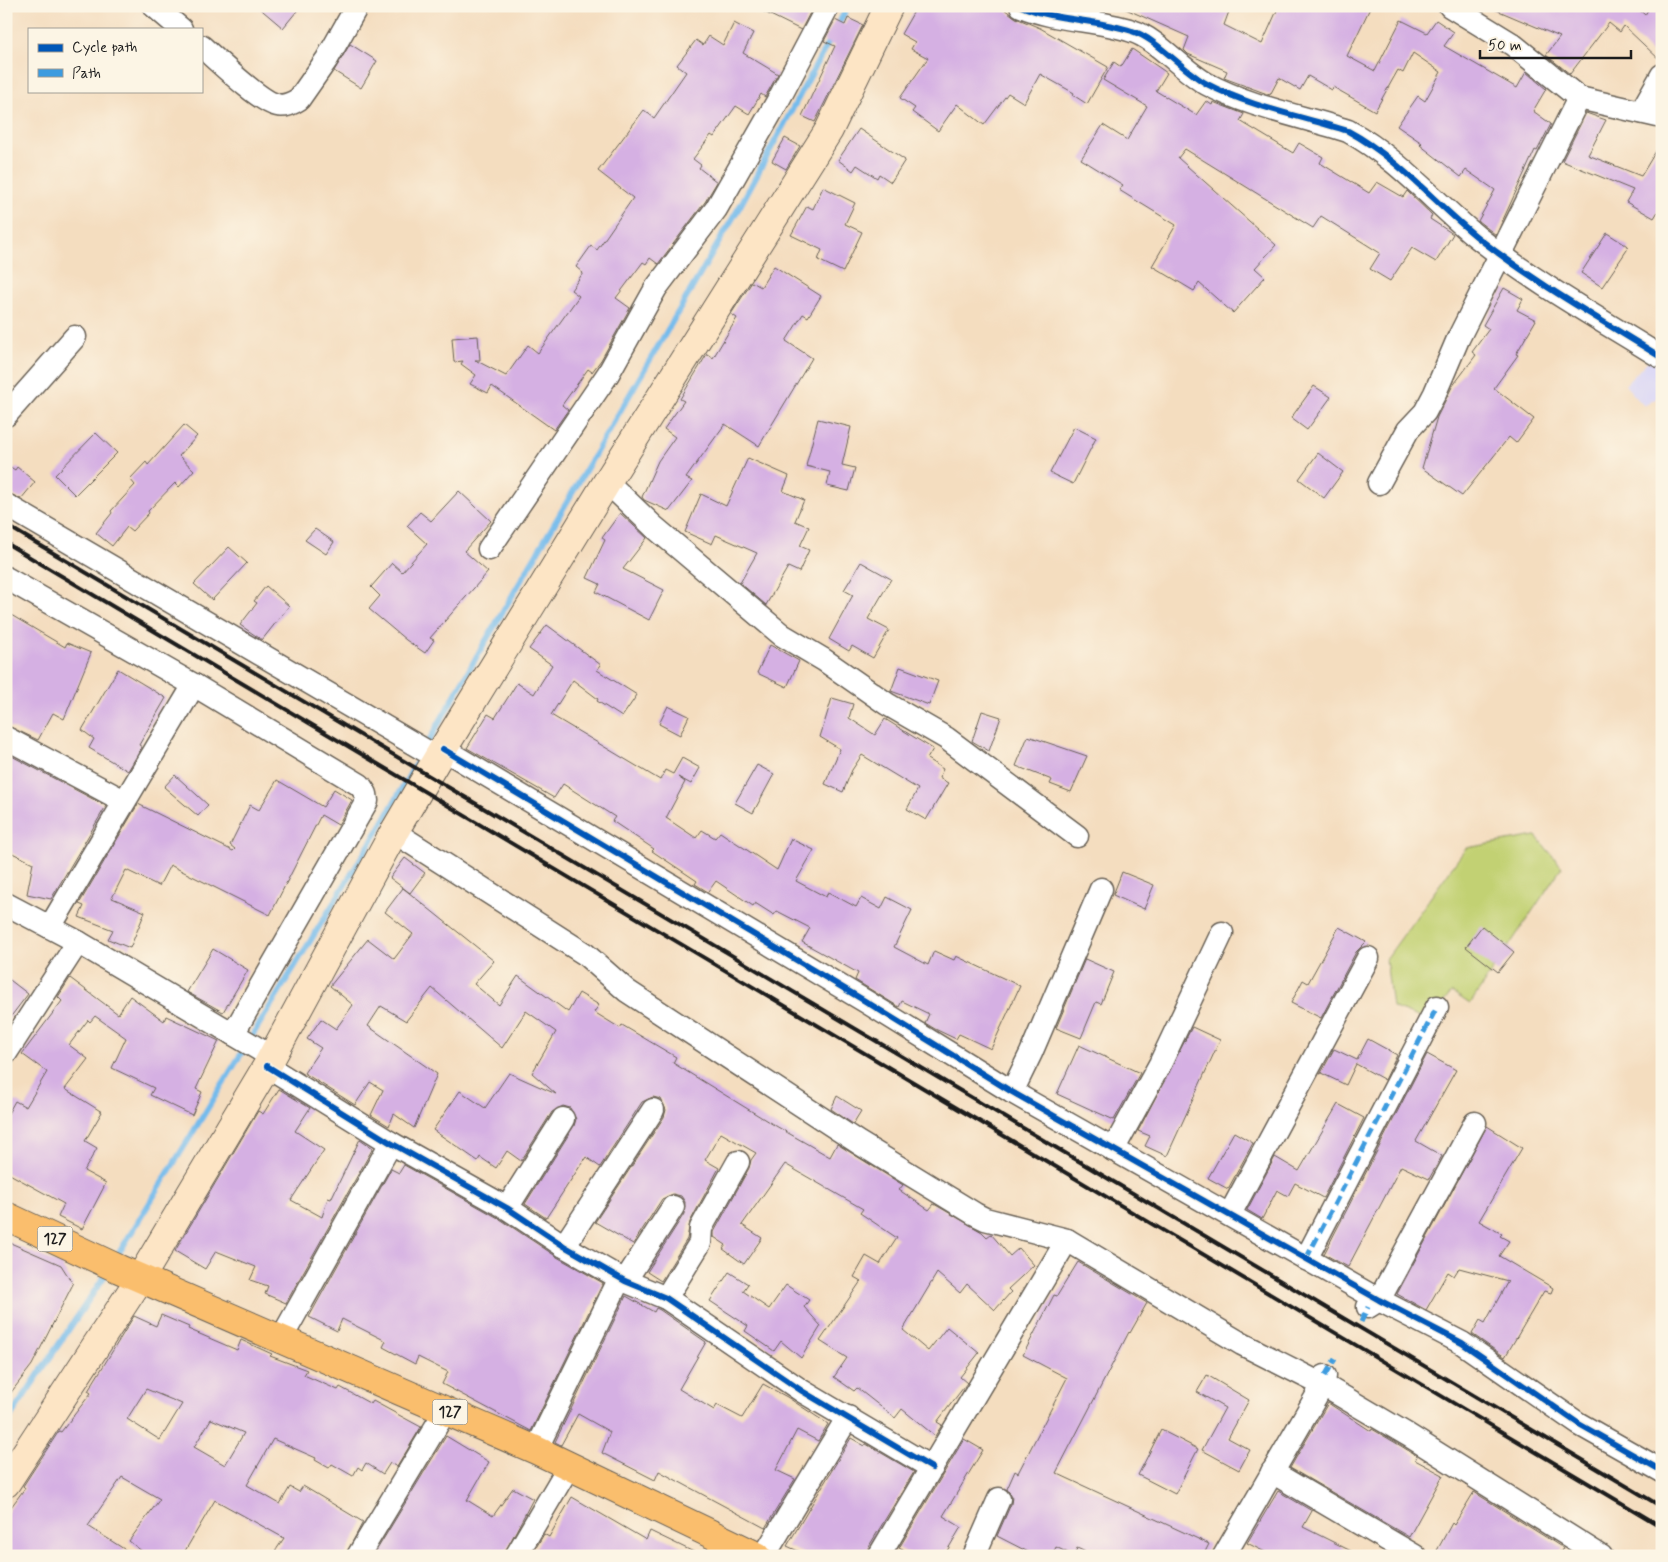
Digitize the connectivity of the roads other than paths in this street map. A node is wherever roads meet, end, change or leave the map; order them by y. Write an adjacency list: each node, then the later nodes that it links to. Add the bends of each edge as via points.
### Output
1 (154, 6): 7 (street)
2 (357, 6): 8 (street, via 328,58 293,103 276,105 261,96)
3 (828, 6): 19 (street, via 716,209 656,288 608,374)
4 (890, 6): 16 (main road, via 825,136)
5 (1021, 6): 12 (street, via 1036,13 1132,30 1184,68 1228,94 1348,131 1372,144)
6 (1450, 6): 10 (street, via 1512,44)
7 (179, 28)
8 (202, 47)
9 (1662, 76): 11 (street)
10 (1579, 98): 11 (street); 12 (street)
11 (1651, 114)
12 (1502, 255): 14 (street); 17 (street, via 1458,339 1425,412 1408,430)
13 (75, 337): 15 (street)
14 (1659, 356)
15 (6, 415)
16 (607, 482): 23 (main road); 26 (street, via 653,526 782,635 887,704 946,738)
17 (1379, 483)
18 (6, 505): 23 (street)
19 (489, 549)
20 (6, 578): 21 (street)
21 (194, 685): 24 (street); 34 (street, via 360,785 366,794 367,801)
22 (6, 738): 24 (street)
23 (429, 749): 25 (main road); 36 (street, via 865,1001)
24 (124, 800): 29 (street)
25 (394, 832): 34 (main road); 47 (street, via 585,954 627,990 859,1144 980,1216)
26 (1077, 836)
27 (1102, 889): 36 (street)
28 (6, 904): 29 (street)
29 (50, 927): 31 (street)
30 (1222, 933): 41 (street, via 1160,1064)
31 (78, 942): 34 (street); 35 (street)
32 (1368, 958): 45 (street)
33 (1437, 1007): 49 (street)
34 (254, 1049): 40 (street); 50 (main road)
35 (6, 1053)
36 (1012, 1092): 41 (street)
37 (653, 1110): 48 (street)
38 (563, 1119): 44 (street)
39 (1476, 1123): 53 (street)
40 (391, 1143): 44 (street); 54 (street)
41 (1113, 1150): 45 (street)
42 (738, 1162): 52 (street, via 701,1228 700,1243)
43 (673, 1207): 51 (street)
44 (507, 1208): 48 (street)
45 (1230, 1214): 49 (street)
46 (6, 1216): 50 (main road, 127)
47 (1066, 1240): 55 (street, via 1242,1344); 60 (street)
48 (564, 1246): 51 (street)
49 (1306, 1259): 53 (street)
50 (121, 1269): 54 (main road, 127); 63 (main road)
51 (623, 1280): 52 (street); 58 (street)
52 (666, 1298): 57 (street, via 802,1391)
53 (1374, 1304): 61 (street, via 1462,1343 1580,1424)
54 (281, 1339): 56 (main road, 127)
55 (1324, 1381): 62 (street); 73 (street)
56 (446, 1410): 58 (main road, 127); 65 (street)
57 (848, 1416): 60 (street); 68 (street)
58 (536, 1450): 59 (main road, 127)
59 (569, 1466): 66 (street); 67 (main road, 127)
60 (932, 1468): 69 (street)
61 (1662, 1471)
62 (1272, 1472): 71 (street); 72 (street)
63 (6, 1483)
64 (1000, 1499): 70 (street)
65 (358, 1556)
66 (516, 1556)
67 (757, 1556)
68 (764, 1556)
69 (879, 1556)
70 (974, 1556)
71 (1224, 1556)
72 (1415, 1556)
73 (1601, 1556)

